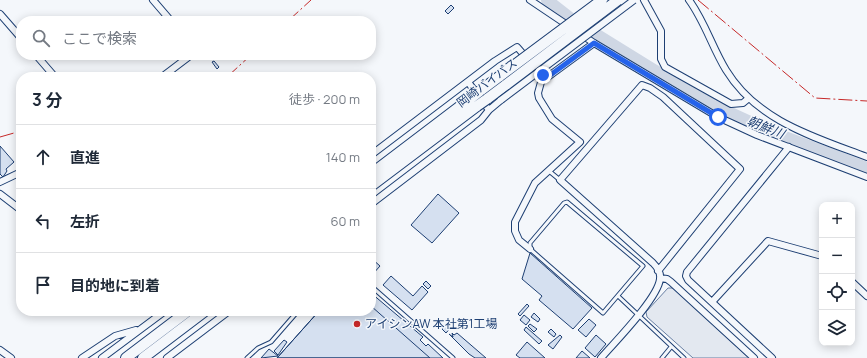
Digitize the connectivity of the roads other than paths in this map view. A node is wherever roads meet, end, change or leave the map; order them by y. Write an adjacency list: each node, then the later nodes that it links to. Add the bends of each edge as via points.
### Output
1 (153, 0): 9 (street)
2 (530, 0): 11 (street)
3 (602, 0): 17 (highway, 岡崎バイパス, bridge)
4 (618, 0): 17 (highway, 岡崎バイパス, bridge)
5 (634, 0): 21 (street, bridge)
6 (644, 0): 19 (street, via 661,31 661,59 665,67 730,104 743,103)
7 (689, 0): 19 (street, via 702,20 726,72)
8 (0, 14): 10 (street)
9 (167, 16)
10 (16, 32)
11 (594, 43): 16 (street, via 549,76); 22 (street, via 718,117)
12 (41, 60): 14 (street)
13 (184, 60): 15 (street)
14 (51, 72)
15 (169, 72)
16 (543, 75): 18 (street, via 517,47); 26 (street, via 539,98 552,119 580,142)
17 (504, 80): 20 (highway, 岡崎バイパス, bridge, via 487,99); 20 (highway, 岡崎バイパス, bridge, via 480,91)
18 (468, 82): 21 (street); 23 (street)
19 (748, 98): 24 (street, via 764,112 788,126)
20 (474, 102): 25 (highway, 岡崎バイパス); 31 (highway, 岡崎バイパス)
21 (488, 110): 33 (street, via 481,120)
22 (789, 147): 28 (street); 43 (street, via 686,274 688,280)
23 (376, 151)
24 (867, 157)
25 (376, 171)
26 (549, 171): 29 (lane); 35 (street, via 535,183 515,222 518,240)
27 (16, 174): 30 (street)
28 (867, 177)
29 (560, 180): 37 (street); 37 (street, via 642,85 662,97 740,169)
30 (0, 182)
31 (376, 182)
32 (0, 194): 34 (street)
33 (376, 197)
34 (16, 206)
35 (530, 249): 41 (lane, via 603,313); 41 (lane, via 530,243 564,202 569,203 643,266)
36 (819, 255): 43 (street, via 768,241)
37 (658, 270): 38 (street)
38 (660, 278): 44 (street, via 656,292); 65 (street, via 671,282)
39 (855, 285): 42 (street)
40 (376, 290): 61 (lane)
41 (618, 296): 44 (lane)
42 (867, 296)
43 (712, 302): 66 (street)
44 (637, 315): 51 (lane); 62 (street)
45 (158, 316): 49 (street)
46 (181, 316): 50 (highway)
47 (294, 316): 60 (lane, via 271,342 258,348)
48 (207, 319): 58 (highway); 59 (street)
49 (139, 330): 54 (street, via 115,336); 55 (street)
50 (154, 336): 56 (highway); 57 (highway)
51 (672, 347): 63 (lane); 64 (lane)
52 (0, 350): 53 (street)
53 (11, 358)
54 (82, 358)
55 (102, 358)
56 (116, 358)
57 (126, 358)
58 (142, 358)
59 (166, 358)
60 (247, 358)
61 (453, 358)
62 (601, 358)
63 (662, 358)
64 (684, 358)
65 (754, 358)
66 (772, 358)

